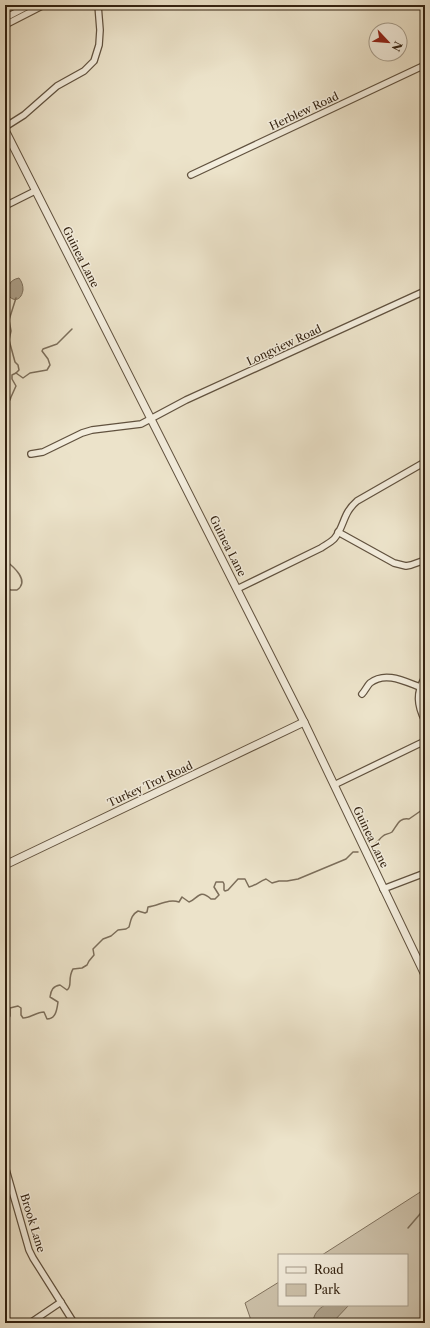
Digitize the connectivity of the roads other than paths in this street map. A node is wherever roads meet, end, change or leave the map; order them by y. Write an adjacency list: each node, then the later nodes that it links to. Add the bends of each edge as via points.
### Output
1 (30, 5): 5 (street)
2 (44, 5): 4 (street)
3 (98, 5): 8 (street, via 99,45 94,62 84,71 57,86)
4 (34, 7): 6 (street)
5 (5, 18)
6 (5, 25)
7 (425, 65): 10 (street, Herblew Road)
8 (5, 127)
9 (5, 130): 11 (street, Guinea Lane)
10 (191, 175)
11 (35, 191): 12 (street); 14 (street, Guinea Lane)
12 (5, 206)
13 (425, 291): 14 (street, Longview Road)
14 (151, 418): 15 (street, Longview Road, via 141,424 92,430 43,452); 19 (street, Guinea Lane)
15 (31, 454)
16 (425, 462): 17 (street, via 357,501 347,511)
17 (338, 532): 18 (street, via 394,563 411,565); 19 (street, via 321,548)
18 (425, 560)
19 (237, 589): 24 (street, Guinea Lane)
20 (425, 677): 21 (street)
21 (420, 687): 22 (street, via 397,678 383,677 370,684); 23 (street, via 418,701)
22 (362, 694)
23 (425, 720)
24 (304, 722): 26 (street, Guinea Lane); 27 (street, Turkey Trot Road)
25 (425, 741): 26 (street)
26 (334, 785): 29 (street, Guinea Lane)
27 (5, 864)
28 (425, 873): 29 (street)
29 (383, 888): 30 (street, Guinea Lane)
30 (425, 975)
31 (5, 1166): 32 (street, Brook Lane, via 29,1250)
32 (61, 1302): 33 (street); 34 (street, Brook Lane)
33 (30, 1323)
34 (74, 1323)

